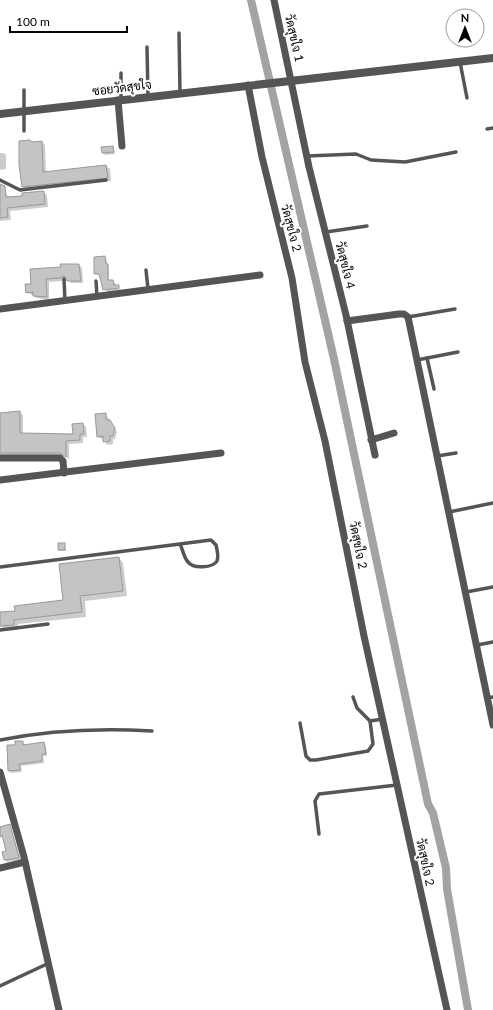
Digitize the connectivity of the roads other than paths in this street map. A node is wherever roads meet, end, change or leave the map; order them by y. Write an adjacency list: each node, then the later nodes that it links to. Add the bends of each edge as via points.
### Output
1 (274, 0): 7 (street, วัดสุขใจ 1)
2 (179, 33): 10 (lane)
3 (147, 47): 11 (lane)
4 (493, 58): 5 (street)
5 (460, 62): 7 (street); 12 (lane)
6 (121, 73): 13 (lane)
7 (292, 80): 8 (street, ซอยวัดสุขใจ); 21 (street, วัดสุขใจ 4)
8 (248, 85): 10 (street, ซอยวัดสุขใจ); 62 (street, วัดสุขใจ 2, via 262,157 292,278 305,362 325,441)
9 (24, 90): 14 (lane)
10 (180, 93): 11 (street, ซอยวัดสุขใจ)
11 (148, 96): 13 (street, ซอยวัดสุขใจ)
12 (466, 98)
13 (120, 100): 14 (street, ซอยวัดสุขใจ); 19 (street)
14 (24, 111): 15 (street, ซอยวัดสุขใจ); 18 (lane)
15 (0, 114)
16 (493, 128): 17 (lane)
17 (487, 129)
18 (24, 131)
19 (122, 146)
20 (456, 152): 21 (lane, via 405,162 371,160 356,154)
21 (307, 156): 25 (street, วัดสุขใจ 4)
22 (0, 180): 23 (lane, via 20,190)
23 (106, 180)
24 (367, 226): 25 (lane)
25 (326, 232): 36 (street, วัดสุขใจ 4)
26 (146, 270): 30 (lane)
27 (260, 276): 30 (street)
28 (64, 279): 32 (lane)
29 (96, 281): 31 (lane)
30 (148, 289): 31 (street)
31 (97, 296): 32 (street)
32 (65, 300): 34 (street)
33 (455, 308): 35 (lane)
34 (0, 309)
35 (408, 317): 36 (street, via 399,314); 39 (street)
36 (347, 321): 42 (street, วัดสุขใจ 4)
37 (458, 352): 38 (lane)
38 (427, 358): 39 (lane); 40 (lane)
39 (416, 360): 46 (street)
40 (434, 389)
41 (394, 433): 42 (street)
42 (371, 440): 45 (street, วัดสุขใจ 4)
43 (456, 452): 46 (lane)
44 (220, 453): 48 (street)
45 (375, 456)
46 (437, 456): 51 (street)
47 (0, 458): 48 (street, via 60,458 63,461)
48 (64, 473): 49 (street)
49 (0, 480)
50 (493, 503): 51 (lane)
51 (449, 512): 55 (street)
52 (180, 544): 52 (lane, via 211,540 216,545 216,563 212,566 192,565); 53 (lane)
53 (0, 567)
54 (493, 587): 55 (lane)
55 (466, 592): 59 (street)
56 (48, 624): 57 (lane)
57 (0, 630)
58 (493, 642): 59 (lane)
59 (477, 645): 61 (street)
60 (353, 697): 63 (lane, via 357,708)
61 (490, 697): 65 (street)
62 (383, 719): 63 (lane); 69 (street, วัดสุขใจ 2)
63 (370, 721): 64 (lane, via 372,744 368,750 316,760 310,760 306,756)
64 (300, 723)
65 (493, 725)
66 (152, 731): 67 (lane, via 86,729)
67 (0, 740)
68 (0, 772): 71 (street)
69 (397, 785): 70 (lane, via 319,794 315,801); 76 (street, วัดสุขใจ 2)
70 (319, 834)
71 (25, 862): 72 (street); 73 (street)
72 (0, 868)
73 (49, 963): 74 (lane); 75 (street)
74 (0, 986)
75 (59, 1010)
76 (447, 1010)

